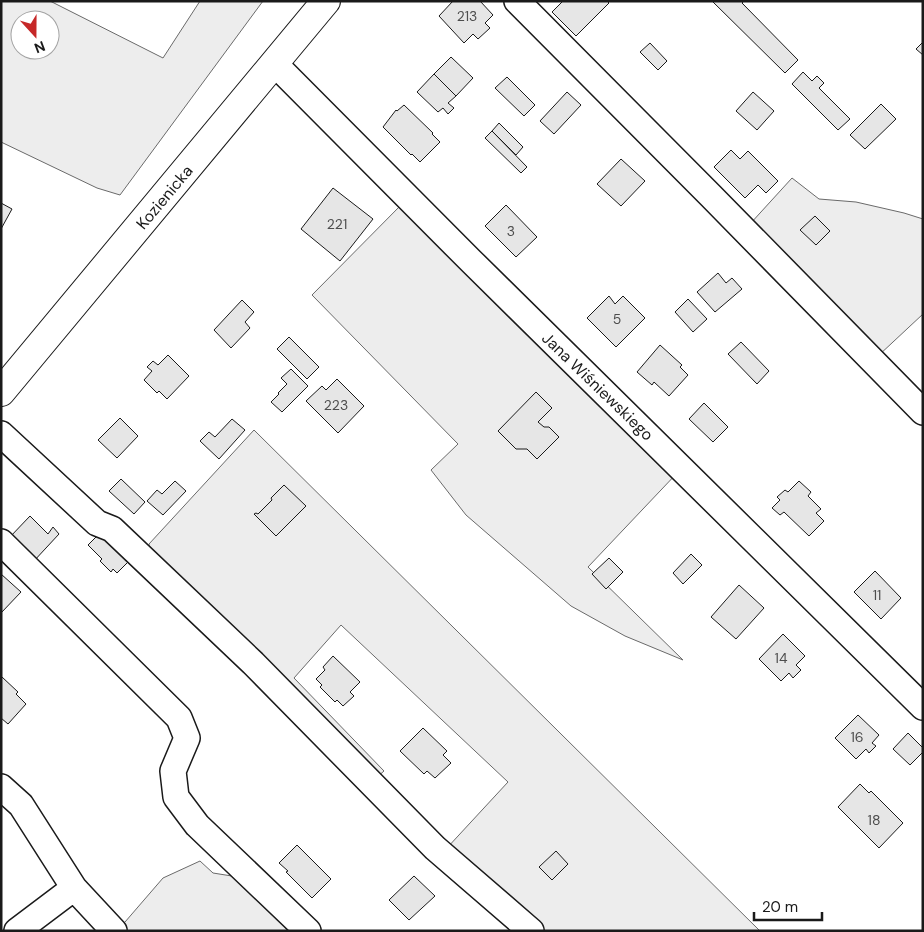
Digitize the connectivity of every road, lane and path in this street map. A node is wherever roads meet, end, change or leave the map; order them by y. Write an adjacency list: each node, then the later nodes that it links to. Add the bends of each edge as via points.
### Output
1 (326, 1): 3 (main road, Kozienicka)
2 (516, 1): 5 (street)
3 (274, 63): 4 (main road, Kozienicka); 8 (street, Jana Wiśniewskiego)
4 (1, 392)
5 (923, 412)
6 (1, 434): 14 (street, via 97,523 112,529 253,663 435,848)
7 (1, 542): 13 (street, via 178,718 187,738 173,771 176,797 197,825)
8 (923, 707)
9 (1, 787): 10 (street, via 21,805)
10 (74, 888): 11 (street); 12 (street)
11 (17, 931)
12 (114, 931)
13 (308, 931)
14 (531, 931)

